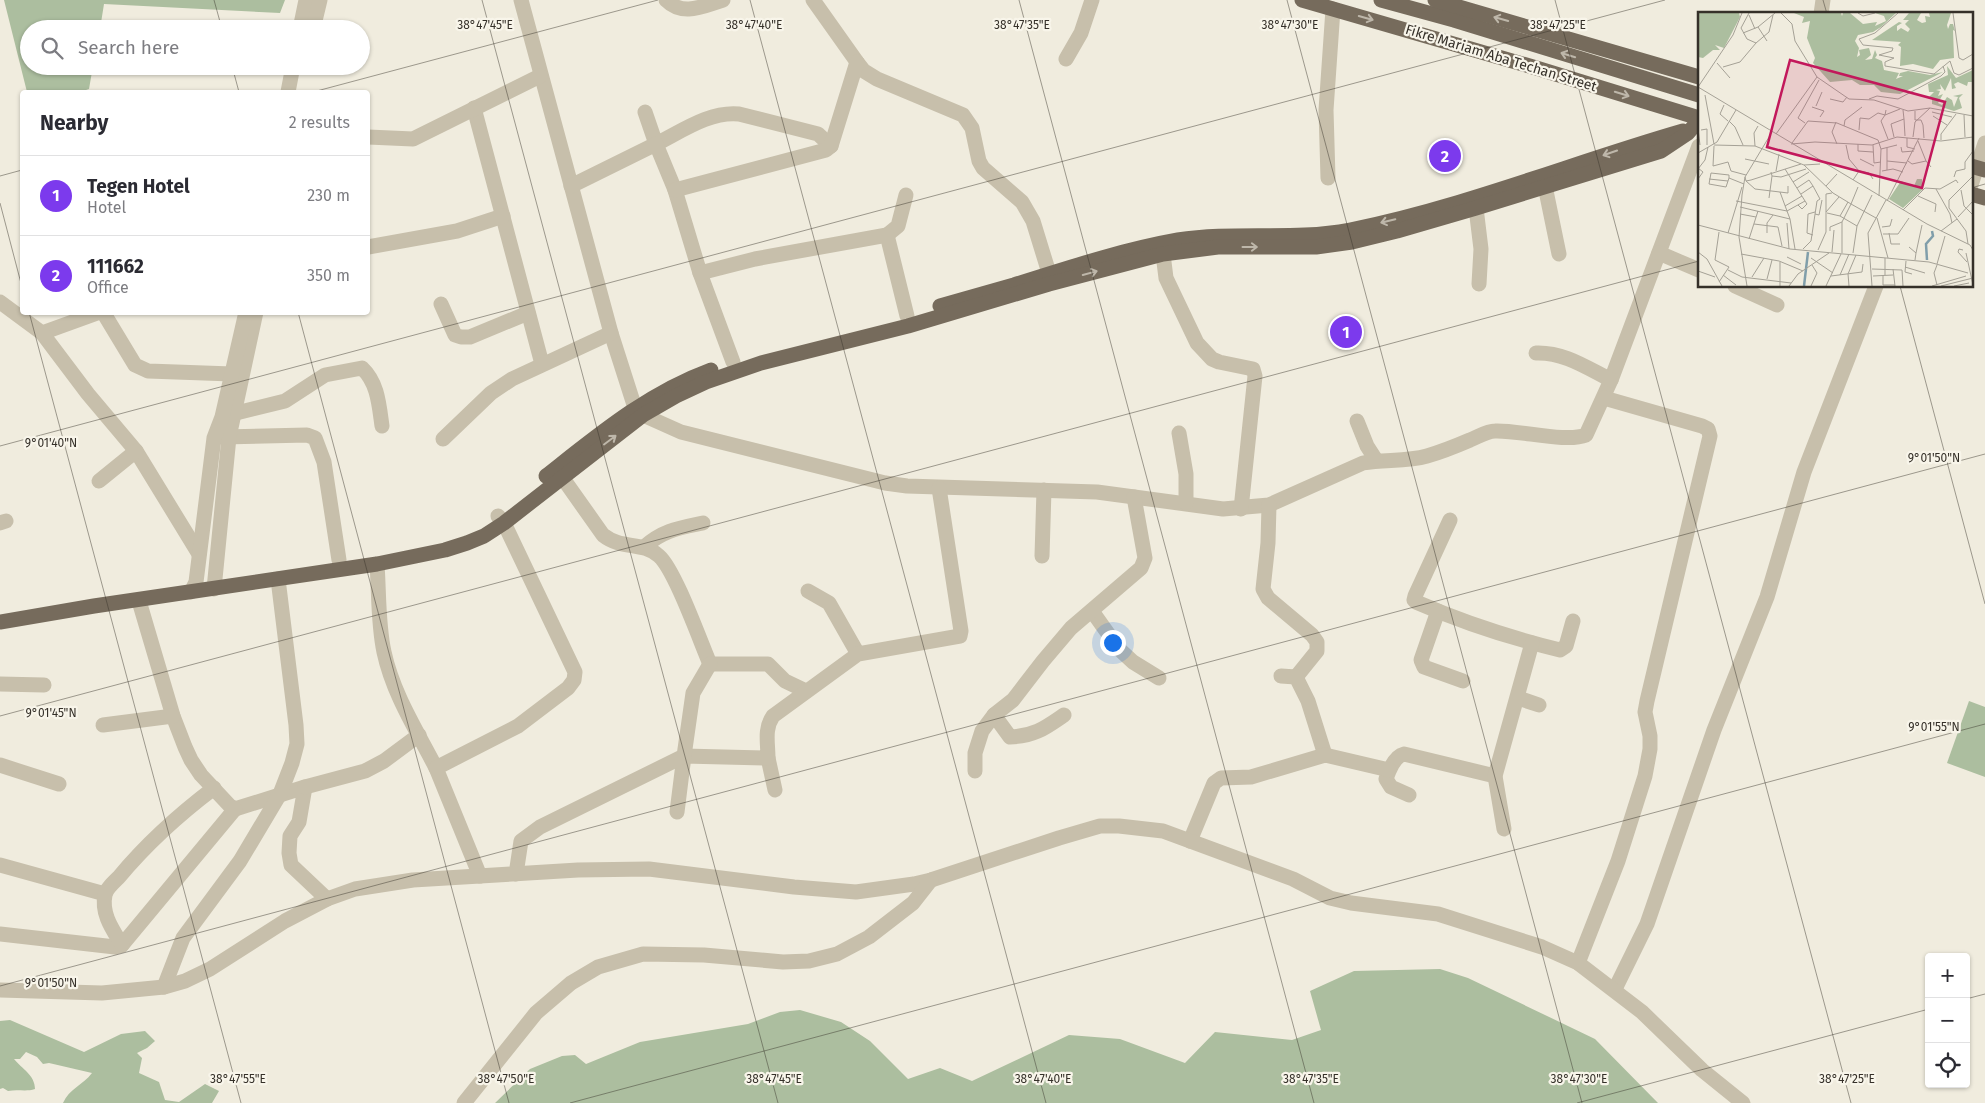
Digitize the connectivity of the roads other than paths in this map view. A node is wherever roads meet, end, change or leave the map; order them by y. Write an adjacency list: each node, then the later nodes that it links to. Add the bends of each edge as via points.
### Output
1 (306, 0): 12 (street)
2 (320, 0): 13 (street)
3 (521, 0): 18 (street)
4 (666, 0): 5 (street, via 673,7 684,10)
5 (723, 0)
6 (813, 0): 15 (street)
7 (1092, 0): 14 (street, via 1081,33)
8 (1302, 0): 11 (main road, Fikre Mariam Aba Techan Street)
9 (1381, 0): 22 (main road, Fikre Mariam Aba Techan Street, one-way to 9)
10 (1436, 0): 19 (main road, one-way to 10)
11 (1333, 8): 25 (main road, Fikre Mariam Aba Techan Street, one-way to 25, via 1533,66); 33 (street, via 1326,110)
12 (302, 20)
13 (314, 20)
14 (1066, 59)
15 (857, 62): 30 (street); 51 (street, via 877,79 963,116 972,128 983,168 1022,202 1033,220)
16 (291, 75): 20 (street)
17 (301, 75): 21 (street)
18 (540, 76): 23 (street); 35 (street)
19 (1698, 77)
20 (288, 90)
21 (298, 90)
22 (1698, 94)
23 (474, 108): 26 (street, via 413,139); 42 (street)
24 (645, 112): 29 (street)
25 (1698, 122): 27 (main road)
26 (370, 137)
27 (1673, 138): 36 (main road, via 1660,151); 44 (main road, one-way to 44, via 1622,148)
28 (1985, 143): 32 (street)
29 (656, 144): 30 (street, via 727,113 818,134); 35 (street); 37 (street)
30 (831, 146): 37 (street)
31 (1698, 149): 46 (street)
32 (1978, 168): 34 (street)
33 (1328, 178)
34 (1972, 183)
35 (571, 186): 66 (street)
36 (1545, 186): 41 (main road); 48 (street)
37 (675, 190): 50 (street)
38 (906, 194): 43 (street, via 898,226)
39 (1972, 194): 40 (main road)
40 (1985, 198)
41 (1476, 208): 44 (main road); 52 (street, via 1481,250)
42 (503, 216): 45 (street, via 457,230); 59 (street)
43 (888, 235): 50 (street, via 755,259); 64 (street)
44 (1351, 236): 47 (main road, one-way to 44, via 1218,247 1316,247); 51 (main road, via 1213,236 1132,250)
45 (370, 247)
46 (1659, 253): 49 (street); 71 (street)
47 (1163, 254): 56 (main road, one-way to 47); 90 (street, via 1166,278 1197,343 1212,359 1253,369 1255,376)
48 (1559, 254)
49 (1698, 270)
50 (700, 273): 68 (street)
51 (1049, 273): 56 (main road)
52 (1478, 284)
53 (1739, 288): 58 (street)
54 (1875, 288): 154 (street, via 1804,472 1767,597 1714,730 1646,924)
55 (0, 302): 65 (street)
56 (970, 303): 64 (main road); 73 (main road, via 761,363)
57 (441, 304): 59 (street, via 455,335 461,337 470,337)
58 (1777, 305)
59 (528, 313): 69 (street)
60 (93, 315): 65 (street)
61 (103, 315): 70 (street, via 140,369)
62 (245, 315): 70 (street)
63 (255, 315): 74 (street)
64 (907, 316): 68 (main road)
65 (42, 333): 81 (street)
66 (611, 333): 69 (street); 73 (street)
67 (1536, 353): 71 (street, via 1550,352 1562,356)
68 (733, 362): 73 (main road, via 688,378)
69 (542, 364): 80 (street, via 491,393)
70 (232, 374): 74 (street)
71 (1611, 380): 72 (street)
72 (1604, 398): 82 (street, via 1586,435 1577,438 1496,431 1428,456 1410,460); 152 (street, via 1702,426 1708,429 1710,436 1645,712 1650,736 1645,776 1618,861)
73 (639, 411): 83 (main road, one-way to 73); 85 (street, via 681,432 876,480); 91 (main road, via 597,435)
74 (228, 415): 76 (street, via 285,401 325,375 362,368 370,375 377,393); 78 (street); 79 (street)
75 (1357, 421): 82 (street)
76 (382, 426)
77 (1179, 433): 88 (street, via 1186,474)
78 (230, 437): 79 (street); 97 (street, via 306,435 315,438 324,462); 100 (street)
79 (214, 438): 95 (street)
80 (443, 439)
81 (136, 451): 84 (street); 95 (street)
82 (1376, 460): 89 (street)
83 (562, 477): 91 (main road); 94 (street, via 611,542)
84 (99, 481)
85 (939, 488): 86 (street); 110 (street, via 960,636)
86 (1044, 490): 87 (street); 96 (street)
87 (1134, 497): 88 (street); 104 (street, via 1145,558 1141,568)
88 (1186, 503): 90 (street)
89 (1269, 505): 90 (street); 113 (street, via 1263,589 1268,598 1312,634 1317,642 1317,651)
90 (1241, 509)
91 (501, 520): 97 (main road, via 448,540); 98 (main road, via 484,536 467,543); 130 (street, via 575,672 574,680 518,726)
92 (1450, 520): 105 (street, via 1415,596 1416,602)
93 (703, 523): 94 (street, via 657,536)
94 (644, 547): 111 (street, via 659,556 666,565)
95 (199, 554): 101 (street)
96 (1042, 556)
97 (338, 560): 100 (main road)
98 (377, 564): 99 (main road); 125 (street, via 388,670)
99 (278, 579): 100 (main road); 138 (street, via 297,744)
100 (214, 584): 101 (main road)
101 (193, 587): 103 (main road); 106 (main road)
102 (808, 591): 110 (street, via 829,603)
103 (139, 601): 108 (main road); 123 (street)
104 (1092, 611): 114 (street, via 1118,649); 121 (street, via 1071,628 1013,700)
105 (1438, 611): 109 (street); 115 (street, via 1421,663)
106 (0, 614)
107 (1573, 621): 109 (street, via 1564,649)
108 (0, 622)
109 (1532, 643): 119 (street)
110 (858, 654): 118 (street)
111 (710, 664): 118 (street, via 768,664 785,681); 127 (street, via 693,693)
112 (1281, 676): 113 (street)
113 (1296, 677): 126 (street, via 1308,701)
114 (1159, 678)
115 (1462, 681)
116 (0, 684): 117 (street)
117 (44, 685)
118 (806, 691): 128 (street, via 768,723)
119 (1518, 698): 120 (street); 133 (street)
120 (1539, 706)
121 (994, 715): 122 (street, via 1010,737 1026,737); 132 (street, via 982,731 975,753)
122 (1064, 715)
123 (173, 716): 124 (street); 136 (street, via 191,760)
124 (103, 725)
125 (419, 735): 130 (street); 135 (street, via 365,771)
126 (1325, 755): 131 (street); 143 (street, via 1251,777 1216,780)
127 (684, 756): 128 (street); 141 (street); 145 (street, via 540,827 522,841)
128 (768, 758): 137 (street)
129 (0, 765): 134 (street)
130 (436, 768): 146 (street)
131 (1389, 770): 133 (street, via 1400,755 1410,754); 139 (street, via 1387,782)
132 (975, 771)
133 (1495, 776): 142 (street)
134 (59, 784)
135 (305, 787): 138 (street); 149 (street, via 299,822 290,836 291,865)
136 (214, 788): 140 (street); 148 (street, via 142,849)
137 (775, 790)
138 (280, 794): 140 (street); 153 (street, via 240,861 183,938)
139 (1409, 795)
140 (235, 809): 151 (street)
141 (677, 812)
142 (1504, 829)
143 (1190, 841): 147 (street, via 1163,831 1100,826); 152 (street, via 1293,879 1330,898 1438,914 1542,947)
144 (0, 865): 148 (street)
145 (516, 874): 146 (street); 147 (street, via 649,869 856,892)
146 (480, 876): 149 (street, via 413,880 355,889)
147 (931, 880): 156 (street, via 913,903 869,938 838,954 809,961 783,962 643,954 598,967 571,983 536,1013)
148 (105, 894): 151 (street, via 108,922)
149 (327, 899): 153 (street, via 285,921 210,969 185,981)
150 (0, 934): 151 (street, via 115,947)
151 (122, 945)
152 (1578, 963): 154 (street)
153 (164, 986): 155 (street, via 102,993)
154 (1615, 989): 157 (street)
155 (0, 990)
156 (464, 1103)
157 (1742, 1103)

